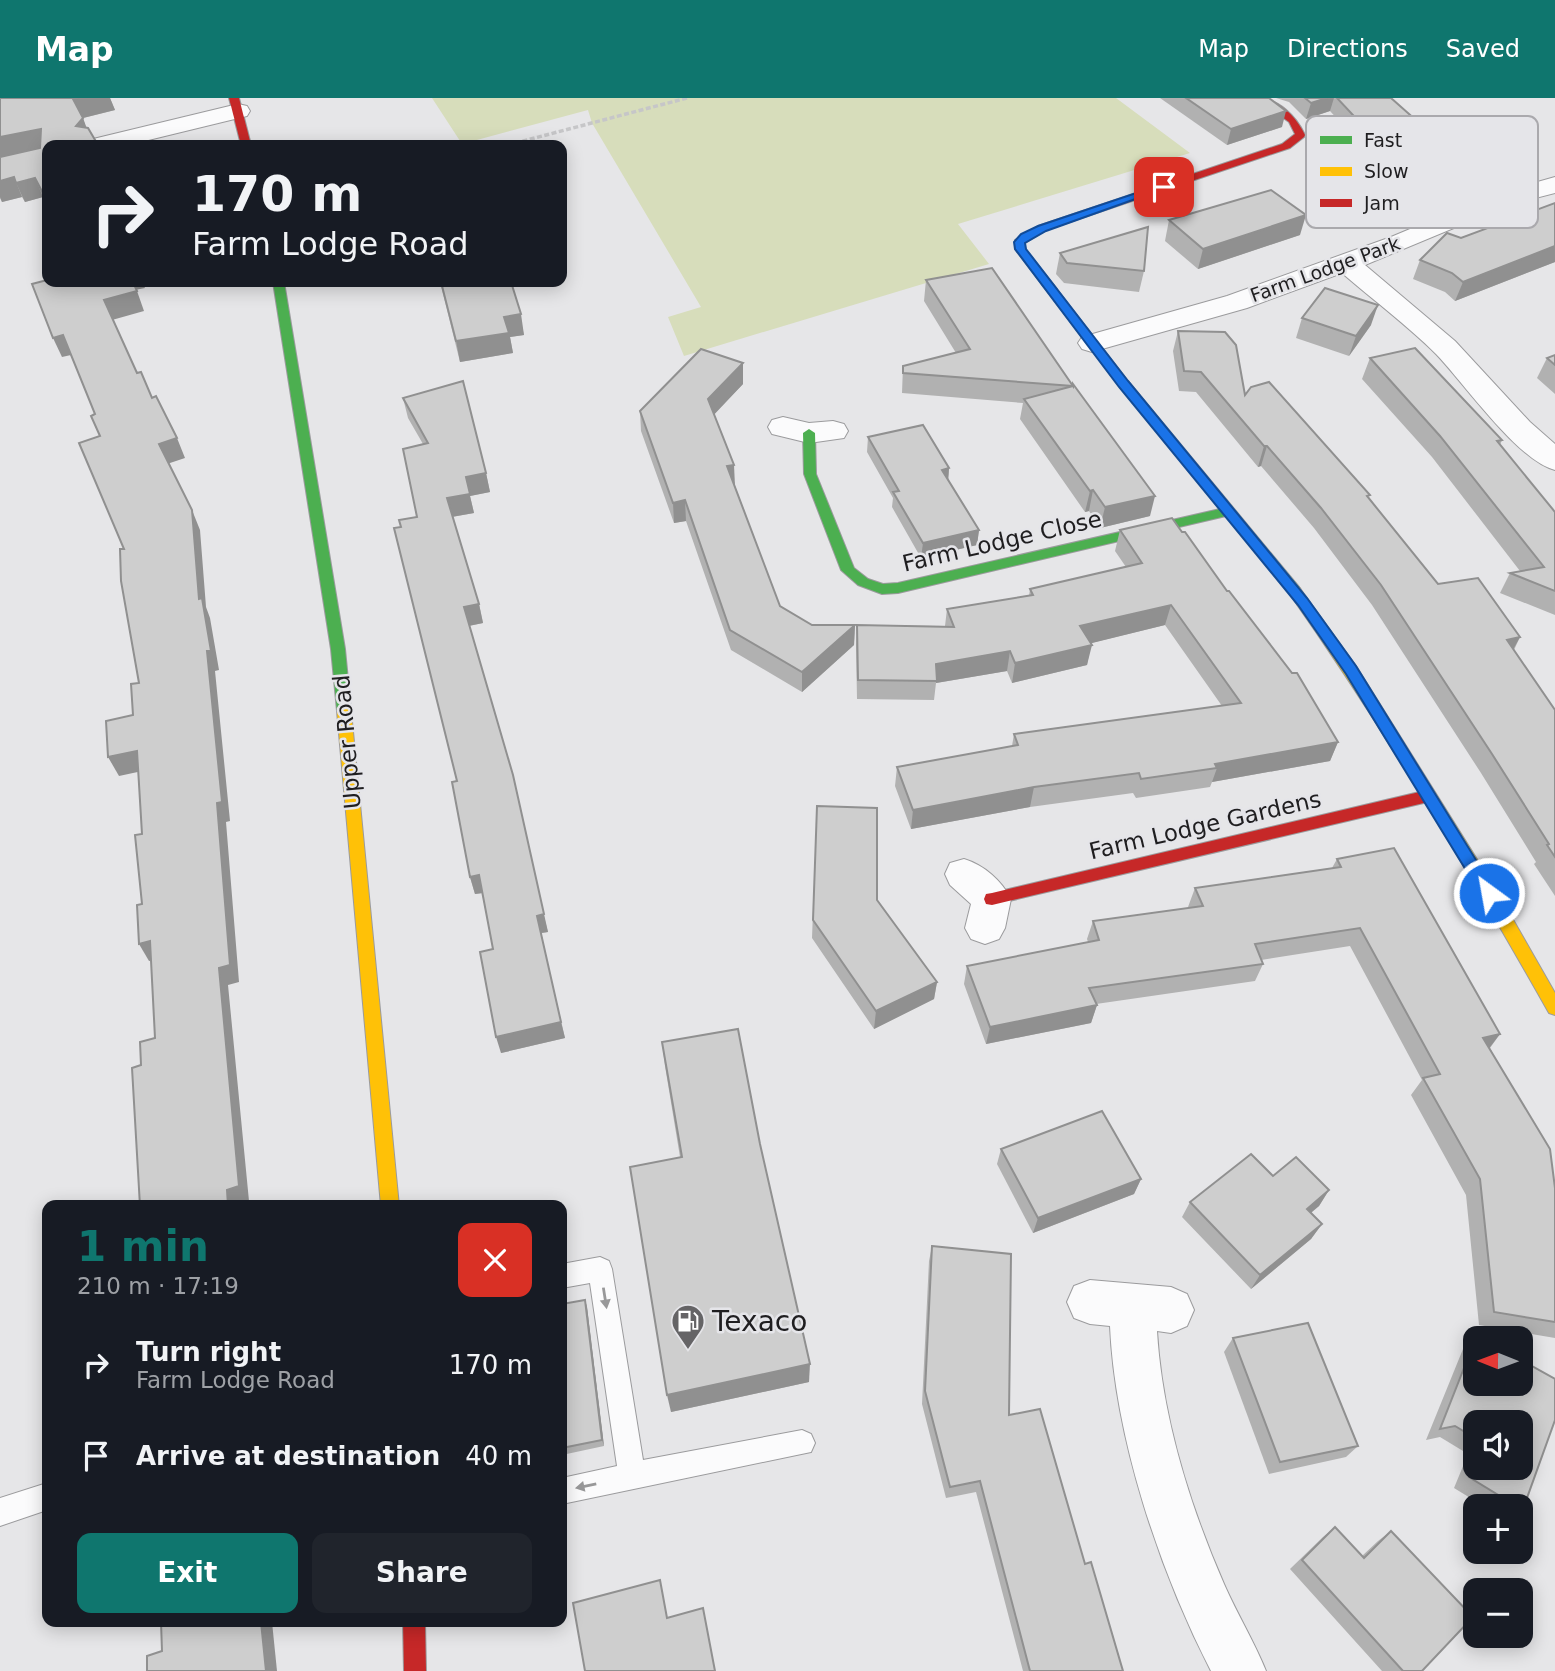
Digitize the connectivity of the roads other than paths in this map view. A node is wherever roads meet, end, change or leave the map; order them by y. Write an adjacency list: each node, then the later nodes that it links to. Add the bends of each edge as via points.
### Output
1 (1261, 98): 10 (street, via 1293,120 1300,135 1296,140 1042,228 1019,242)
2 (236, 104): 3 (street); 4 (street)
3 (115, 140)
4 (245, 140)
5 (1555, 185): 6 (street, Farm Lodge Park)
6 (1538, 190)
7 (1432, 228): 8 (street, Farm Lodge Park)
8 (1346, 263): 10 (street, Farm Lodge Park, via 1237,302); 12 (street, via 1445,347 1519,429)
9 (279, 287): 17 (street, Upper Road, via 338,649)
10 (1092, 343): 13 (street)
11 (808, 430): 13 (street, Farm Lodge Close, via 810,474 848,570 882,589 898,589)
12 (1555, 460)
13 (1229, 511): 14 (street, via 1303,601)
14 (1429, 796): 15 (street, Farm Lodge Gardens); 16 (street)
15 (980, 900)
16 (1555, 1008)
17 (389, 1200)
18 (567, 1275): 21 (lane, one-way to 21, via 600,1269)
19 (1131, 1307): 27 (street, via 1140,1396 1159,1473 1216,1632)
20 (802, 1443): 21 (lane)
21 (632, 1476): 22 (lane, one-way to 22)
22 (567, 1490)
23 (42, 1499): 24 (lane)
24 (0, 1512)
25 (414, 1627): 26 (street)
26 (415, 1671)
27 (1240, 1671)

